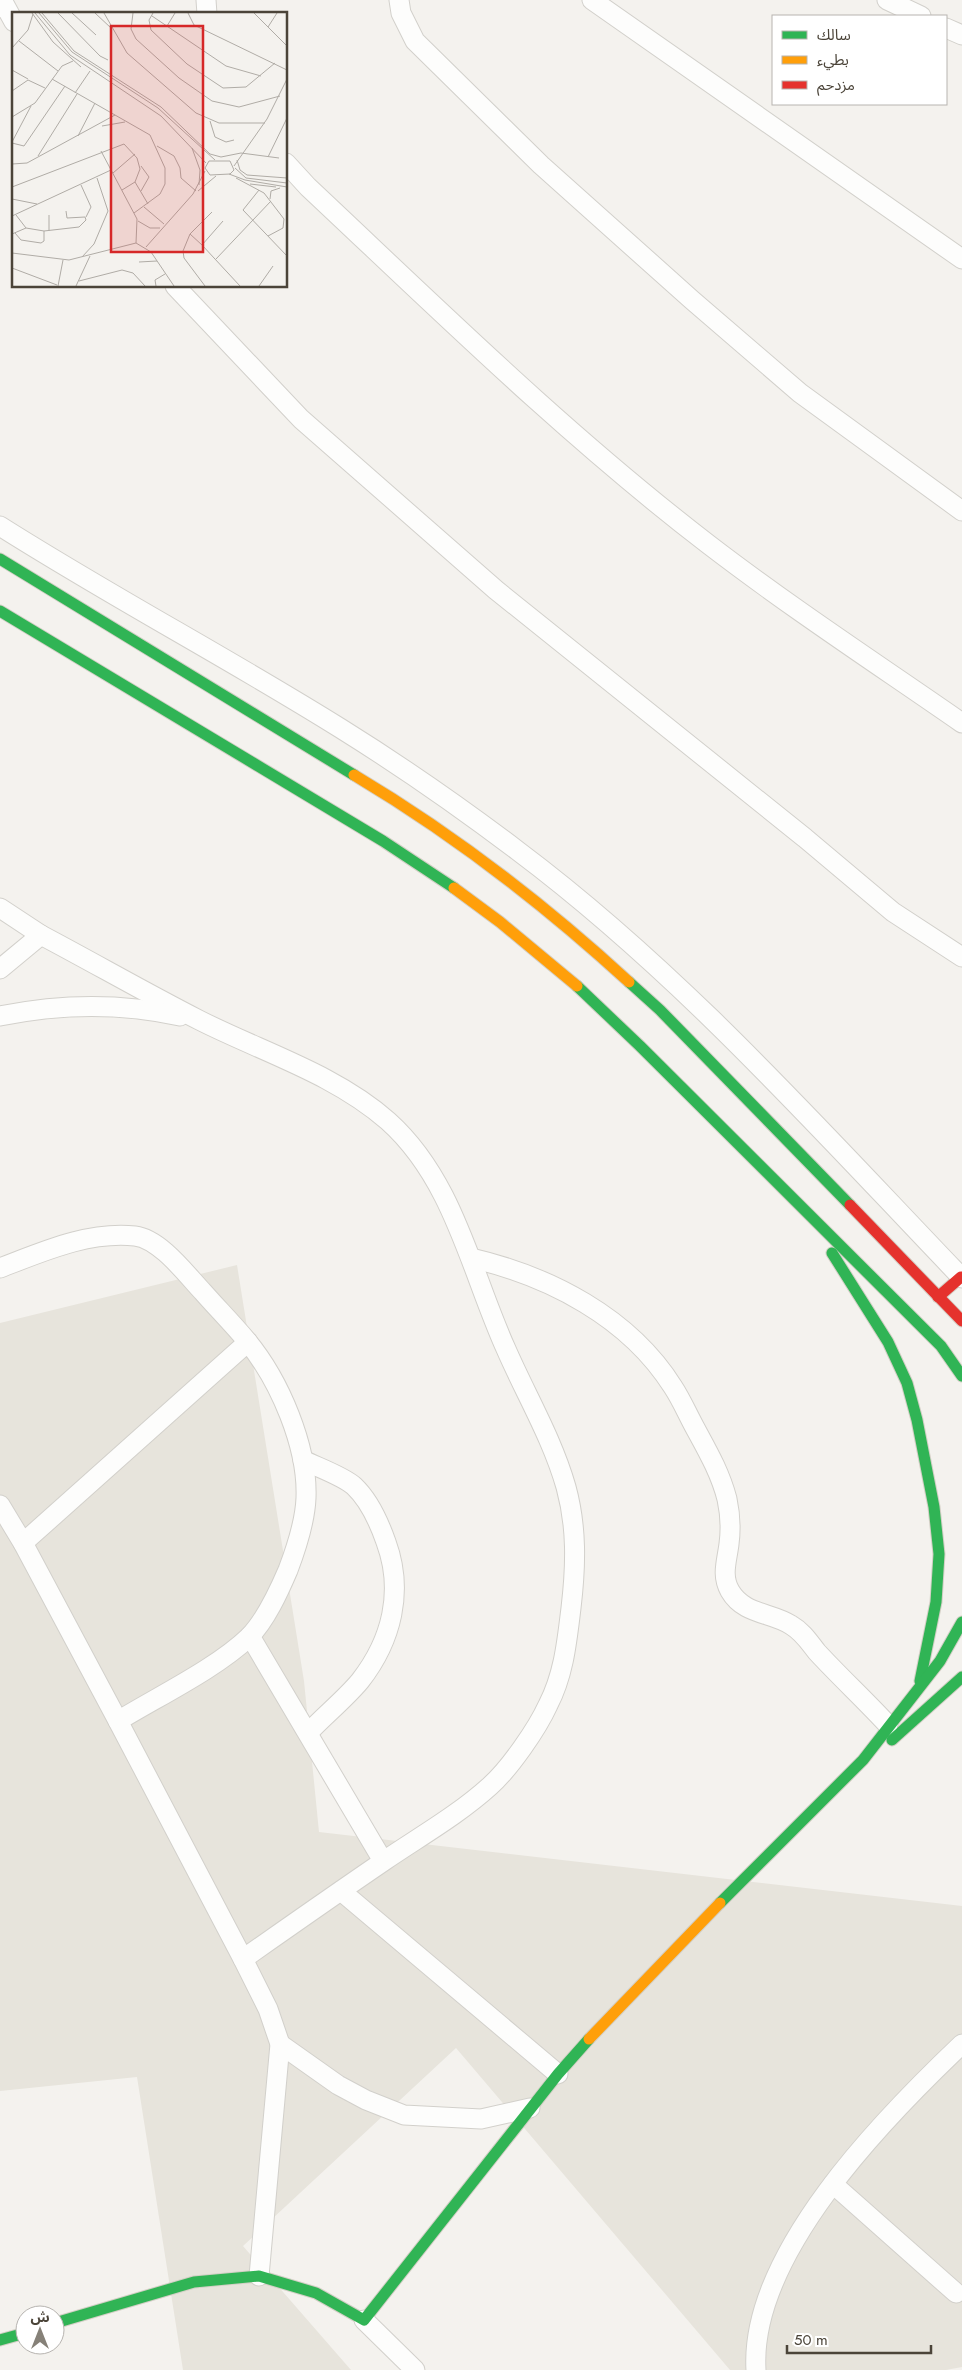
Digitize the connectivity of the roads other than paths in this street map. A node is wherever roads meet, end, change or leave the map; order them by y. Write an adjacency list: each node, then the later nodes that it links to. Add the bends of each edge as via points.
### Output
1 (2, 0): 7 (street)
2 (399, 0): 14 (street, via 401,13 414,41 541,165 800,392)
3 (592, 0): 12 (street)
4 (887, 0): 5 (street)
5 (919, 15)
6 (0, 17): 9 (street)
7 (12, 18)
8 (947, 28): 10 (street)
9 (12, 30)
10 (962, 36)
11 (288, 165): 18 (street, via 509,377 618,470 708,544)
12 (962, 260)
13 (176, 288): 21 (street, via 301,419 496,590 893,912)
14 (962, 510)
15 (0, 526): 28 (street, via 341,728 521,853 576,896 737,1043)
16 (0, 559): 29 (street, via 406,806 528,894 660,1010)
17 (0, 611): 25 (street, via 383,840 477,903 601,1006)
18 (962, 723)
19 (0, 908): 20 (street)
20 (41, 935): 22 (street); 24 (street)
21 (962, 956)
22 (0, 969)
23 (0, 1016): 24 (street, via 47,1008 109,1007)
24 (199, 1020): 26 (street, via 312,1073 369,1106 389,1122 421,1156)
25 (804, 1208): 32 (street, via 940,1346); 39 (street, via 888,1342 913,1401 934,1507 939,1554 936,1602)
26 (471, 1258): 41 (street, via 519,1271 567,1293 614,1324 655,1363 672,1386 724,1486 730,1522 724,1569 730,1590 750,1610 782,1620 802,1632); 44 (street, via 504,1346 553,1447 567,1490 575,1532 575,1579 566,1656 548,1705 514,1759 491,1785)
27 (0, 1268): 31 (street, via 50,1248 101,1236 137,1236 165,1251)
28 (962, 1278): 29 (street)
29 (938, 1297): 30 (street)
30 (962, 1321)
31 (248, 1342): 33 (street, via 273,1380 293,1426); 35 (street)
32 (962, 1376)
33 (303, 1460): 37 (street, via 306,1499 295,1552 276,1596); 42 (street, via 353,1485 368,1502 380,1523 392,1557 396,1586 392,1615 378,1654 359,1681)
34 (1, 1510): 35 (street)
35 (23, 1543): 40 (street)
36 (962, 1622): 39 (street, via 940,1661)
37 (250, 1636): 40 (street, via 214,1663); 42 (street)
38 (962, 1677): 43 (street, via 882,1748)
39 (919, 1686): 41 (street)
40 (118, 1721): 46 (street)
41 (888, 1725): 43 (street)
42 (309, 1732): 44 (street)
43 (863, 1760): 49 (street, via 635,1988)
44 (384, 1861): 45 (street)
45 (342, 1891): 46 (street); 49 (street)
46 (243, 1959): 47 (street, via 276,2028)
47 (280, 2044): 50 (street, via 338,2085 404,2115 481,2119); 52 (street)
48 (962, 2044): 51 (street, via 903,2100)
49 (558, 2074): 50 (street)
50 (530, 2108): 55 (street)
51 (833, 2184): 53 (street); 59 (street, via 785,2258 763,2307 755,2355)
52 (259, 2276): 54 (street, via 194,2282); 55 (street, via 316,2293)
53 (960, 2293)
54 (65, 2320)
55 (364, 2320): 58 (street)
56 (15, 2336): 57 (street)
57 (0, 2340)
58 (415, 2370)
59 (756, 2370)

